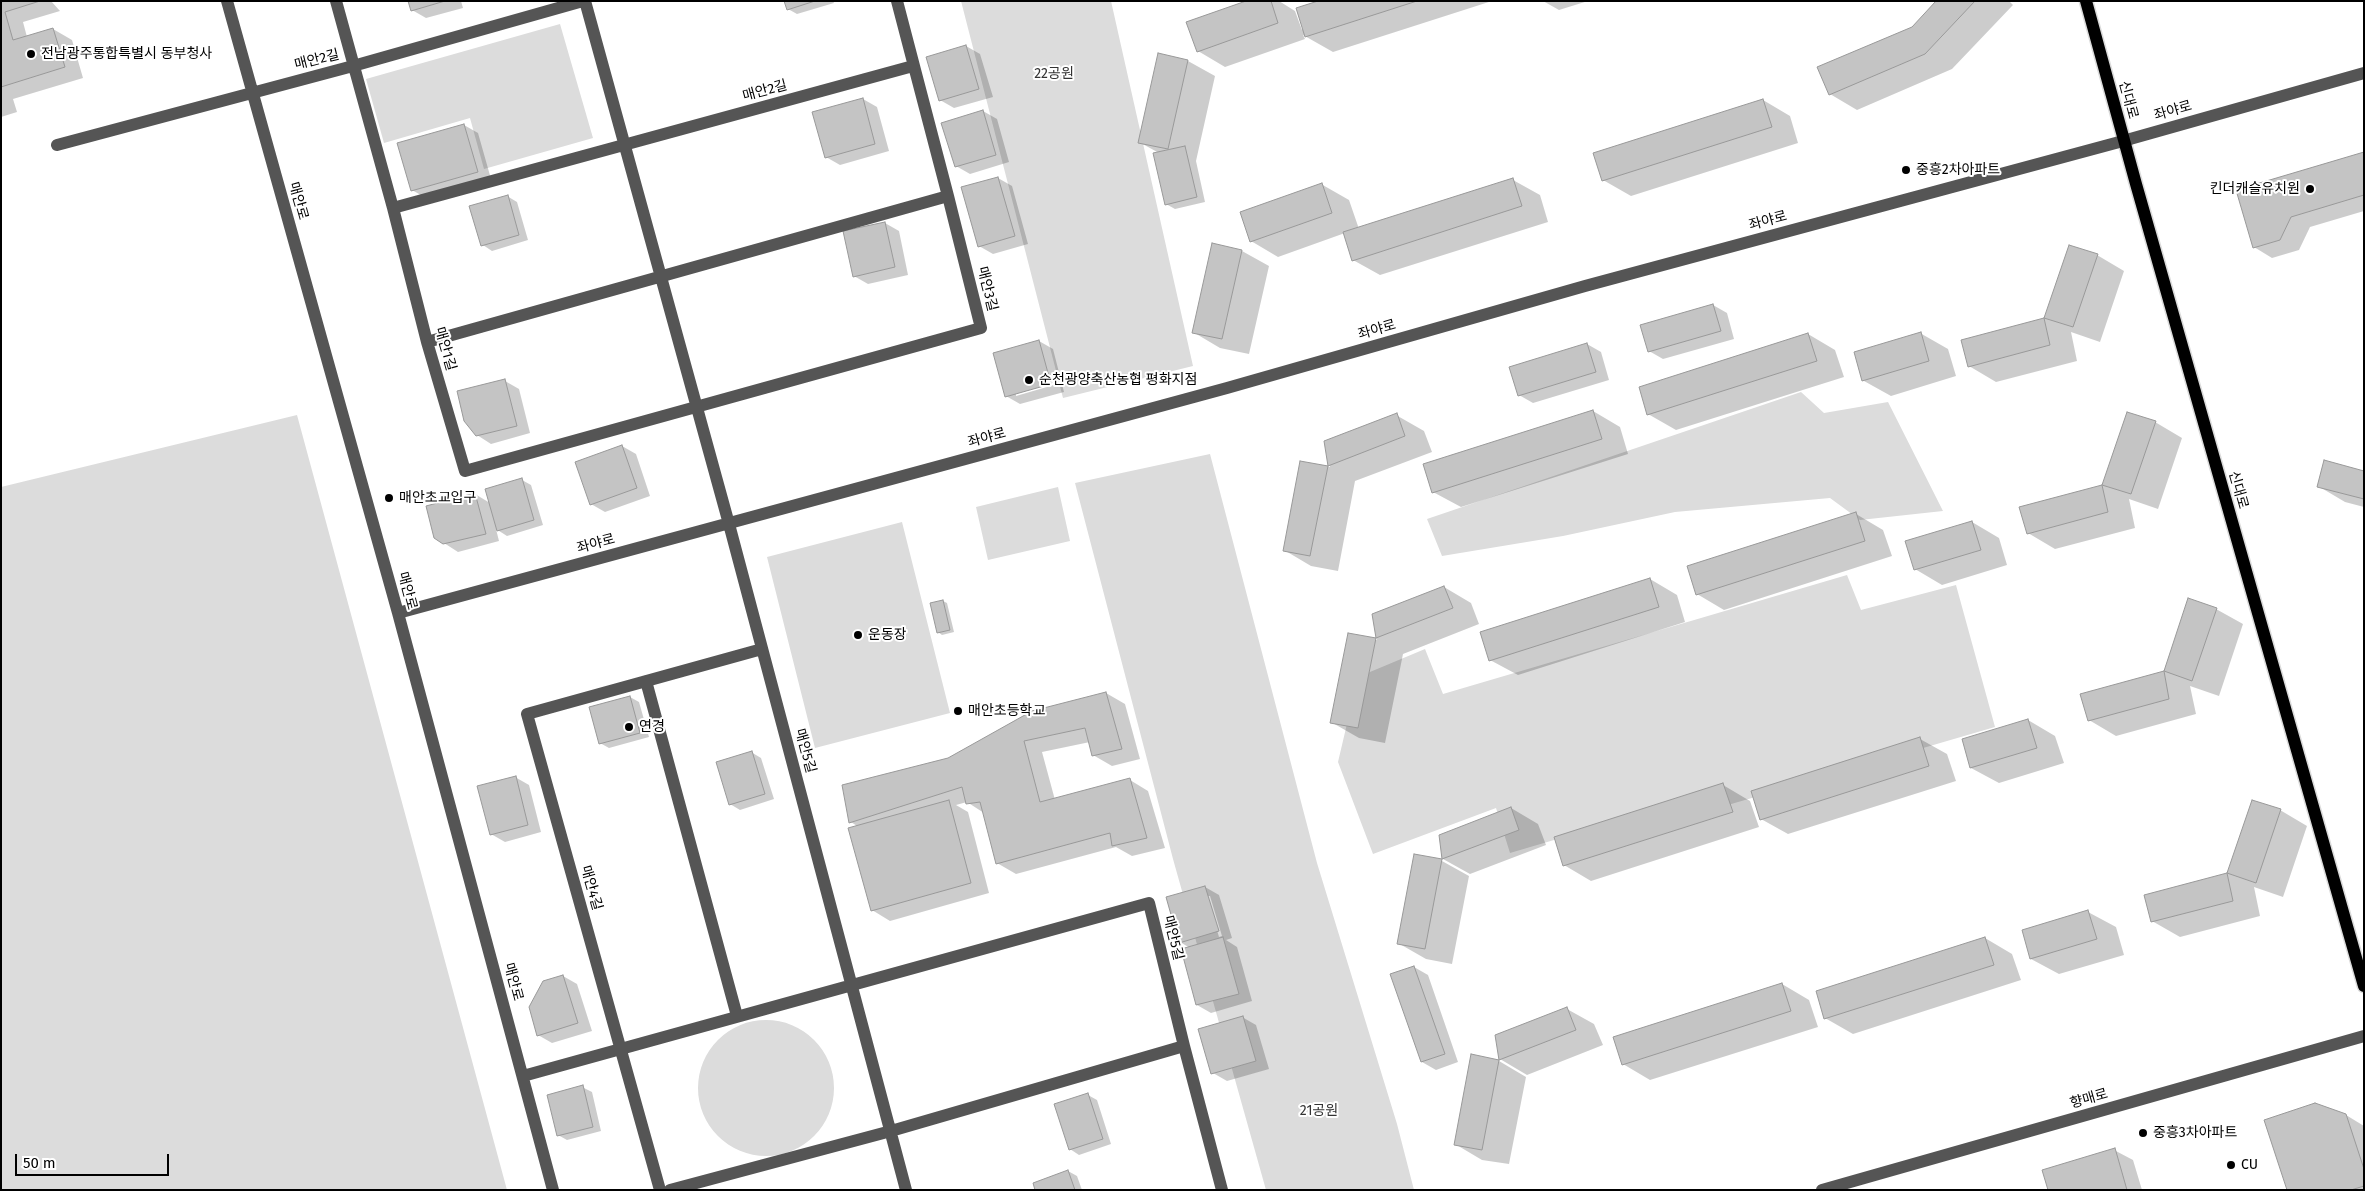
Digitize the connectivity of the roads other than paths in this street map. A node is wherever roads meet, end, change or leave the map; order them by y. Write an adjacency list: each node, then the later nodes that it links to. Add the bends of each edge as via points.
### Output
1 (227, 1): 9 (street, 매안로)
2 (336, 1): 6 (street, 매안1길)
3 (584, 1): 6 (street, 매안2길); 12 (street, 매안2길)
4 (896, 1): 7 (street, 매안3길)
5 (2086, 1): 10 (main road, 신대로)
6 (353, 66): 9 (street, 매안2길); 14 (street, 매안1길)
7 (914, 66): 12 (street, 매안2길); 13 (street, 매안3길)
8 (2364, 73): 10 (street, 좌야로)
9 (252, 92): 11 (street, 매안2길); 19 (street, 매안로)
10 (2124, 141): 18 (street, 좌야로, via 1585,286); 23 (main road, 신대로)
11 (57, 145)
12 (624, 145): 14 (street, 매안2길); 15 (street, 매안2길)
13 (948, 196): 15 (street); 17 (street, 매안3길, via 981,328)
14 (393, 208): 16 (street, 매안1길)
15 (660, 276): 16 (street); 17 (street, 매안2길)
16 (427, 342): 17 (street, 매안1길, via 465,471)
17 (696, 407): 18 (street, 매안2길)
18 (729, 524): 19 (street, 좌야로); 20 (street, 매안5길)
19 (398, 613): 28 (street, 매안로)
20 (762, 649): 21 (street, 매안4길); 22 (street, 매안5길)
21 (646, 681): 24 (street); 27 (street, 매안4길, via 527,714)
22 (852, 984): 24 (street); 26 (street, 매안5길, via 1149,903); 29 (street, 매안5길)
23 (2364, 986)
24 (737, 1016): 27 (street)
25 (2364, 1036): 35 (street, 향매로)
26 (1184, 1046): 29 (street); 34 (street, 매안5길)
27 (620, 1048): 28 (street); 31 (street, 매안4길)
28 (524, 1076): 30 (street, 매안로)
29 (890, 1131): 32 (street); 33 (street, 매안5길)
30 (554, 1190)
31 (660, 1190)
32 (670, 1190)
33 (906, 1190)
34 (1222, 1190)
35 (1822, 1190)

